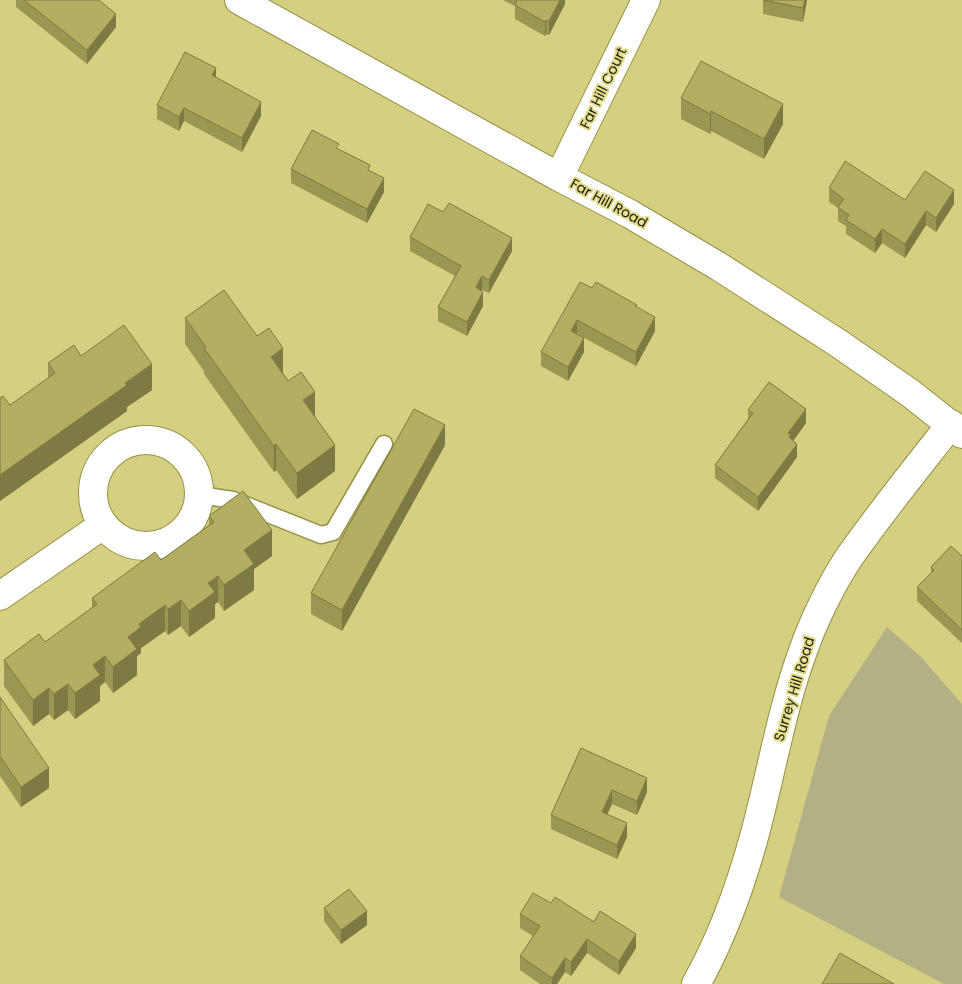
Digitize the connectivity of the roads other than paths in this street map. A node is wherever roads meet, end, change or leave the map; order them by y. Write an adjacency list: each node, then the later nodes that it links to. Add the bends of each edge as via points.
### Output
1 (239, 0): 3 (street, Far Hill Road)
2 (646, 0): 3 (street, Far Hill Court)
3 (559, 177): 4 (street, Far Hill Road, via 630,214 773,300 910,393)
4 (956, 429): 9 (street, Surrey Hill Road, via 883,511 847,561 823,604 803,650 788,698 743,873 726,922)
5 (384, 444): 6 (lane, via 333,532 322,535 233,500)
6 (200, 495): 7 (street, via 193,519 182,533 167,542 150,546 132,544 116,537); 7 (street, via 194,468 184,454 169,444 152,439 134,440 118,447 96,474 92,491 95,509)
7 (103, 525): 8 (street)
8 (0, 596)
9 (696, 984)

